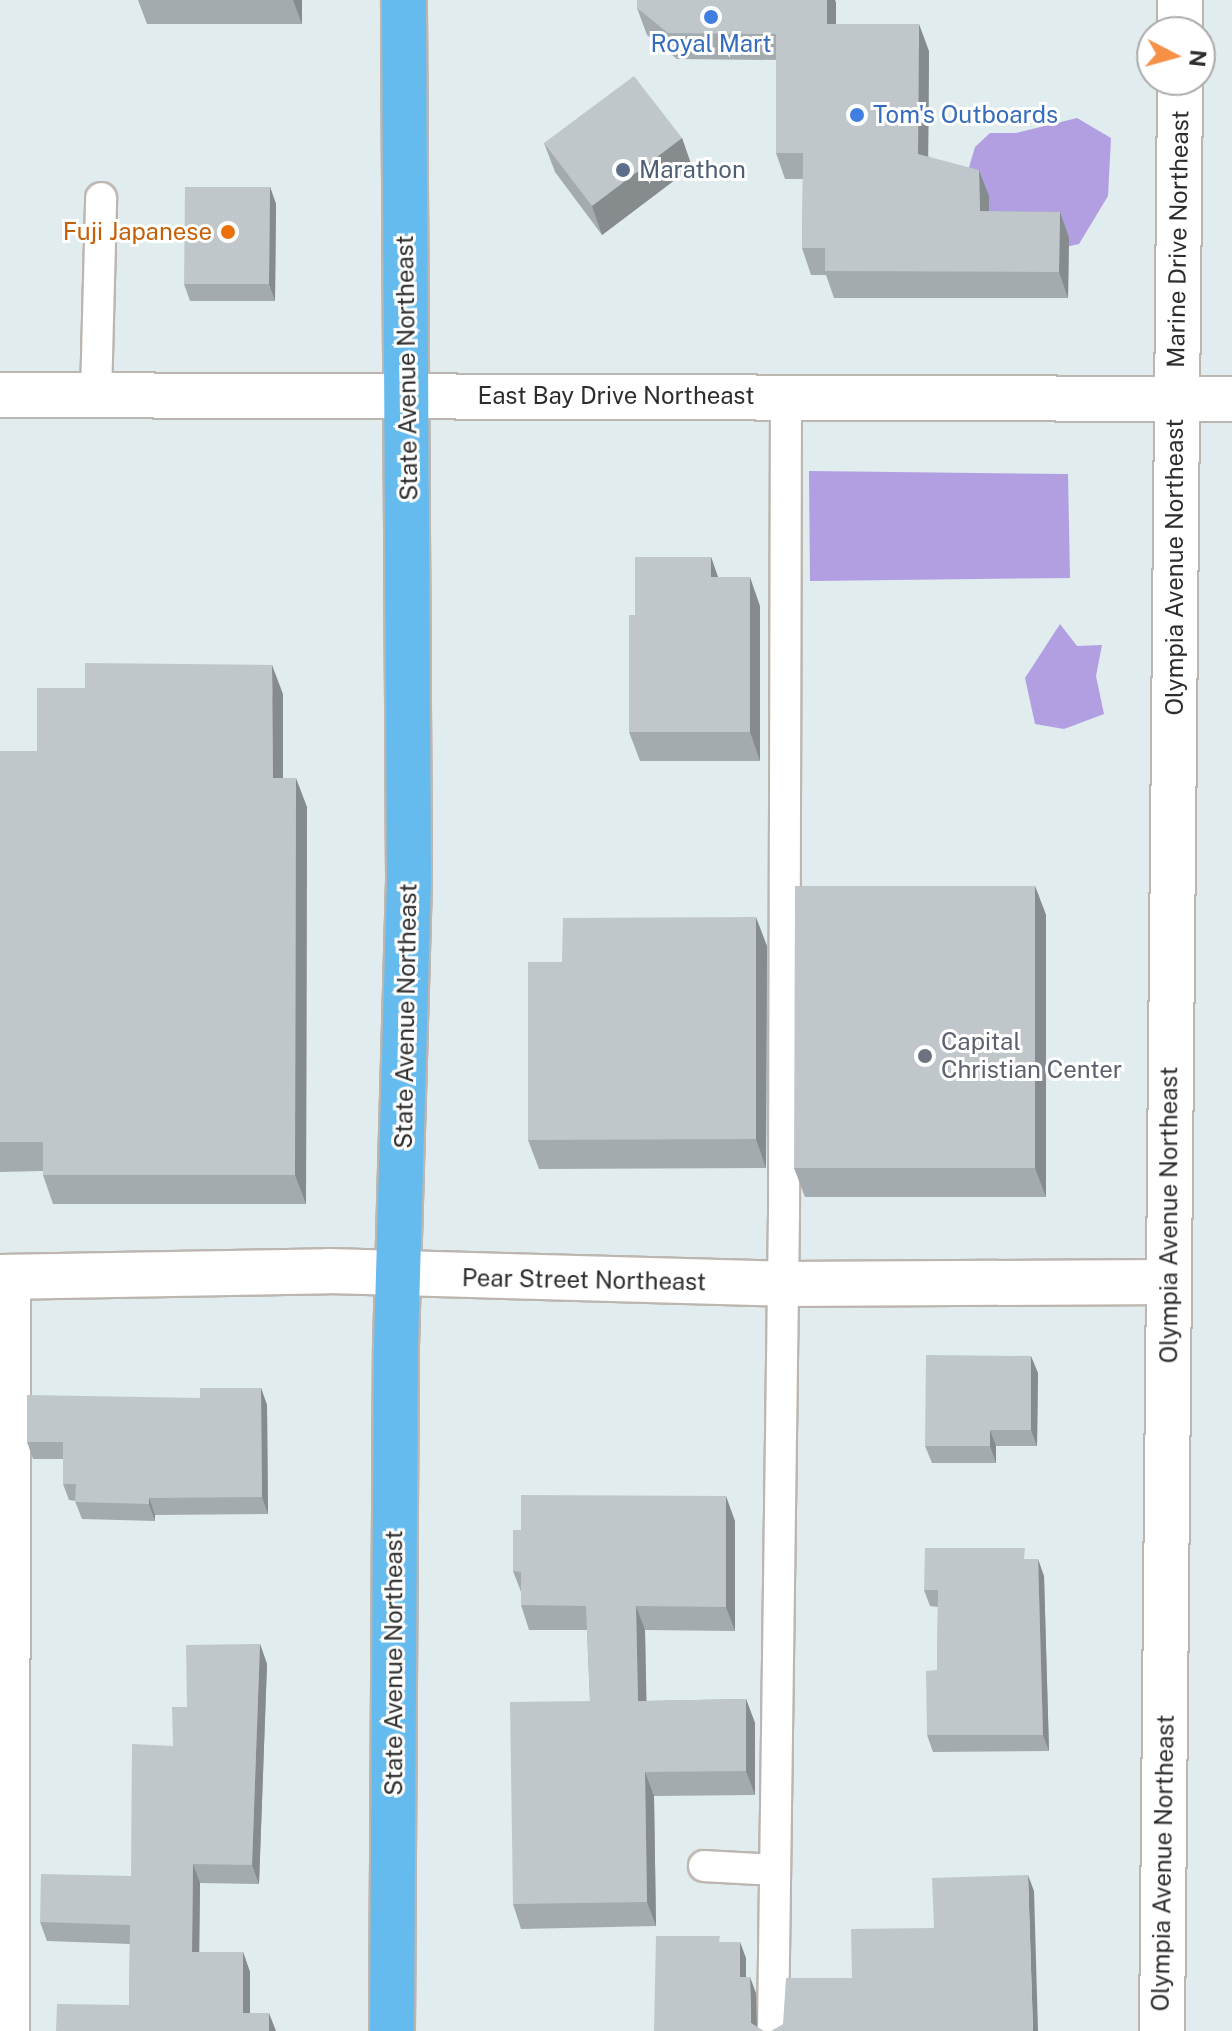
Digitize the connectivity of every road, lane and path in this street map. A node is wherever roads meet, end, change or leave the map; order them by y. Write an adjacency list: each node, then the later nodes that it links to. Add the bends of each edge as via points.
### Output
1 (404, 0): 6 (main road, State Avenue Northeast)
2 (1180, 96): 8 (street, Marine Drive Northeast)
3 (101, 198): 5 (lane)
4 (0, 395): 5 (street, East Bay Drive Northeast)
5 (96, 395): 6 (street, East Bay Drive Northeast)
6 (408, 397): 7 (street, East Bay Drive Northeast); 10 (main road, State Avenue Northeast, via 409,878)
7 (786, 397): 8 (street, East Bay Drive Northeast); 13 (lane)
8 (1176, 399): 9 (street, East Bay Drive Northeast); 12 (street, Olympia Avenue Northeast)
9 (1232, 399)
10 (400, 1276): 11 (street, Pear Street Northeast, via 329,1271); 13 (street, Pear Street Northeast); 17 (main road, State Avenue Northeast)
11 (8, 1277): 16 (lane)
12 (1169, 1282): 13 (street, Pear Street Northeast); 19 (street, Olympia Avenue Northeast)
13 (783, 1284): 15 (lane)
14 (704, 1866): 15 (lane)
15 (775, 1870): 18 (lane)
16 (14, 2031)
17 (392, 2031)
18 (773, 2031)
19 (1162, 2031)

